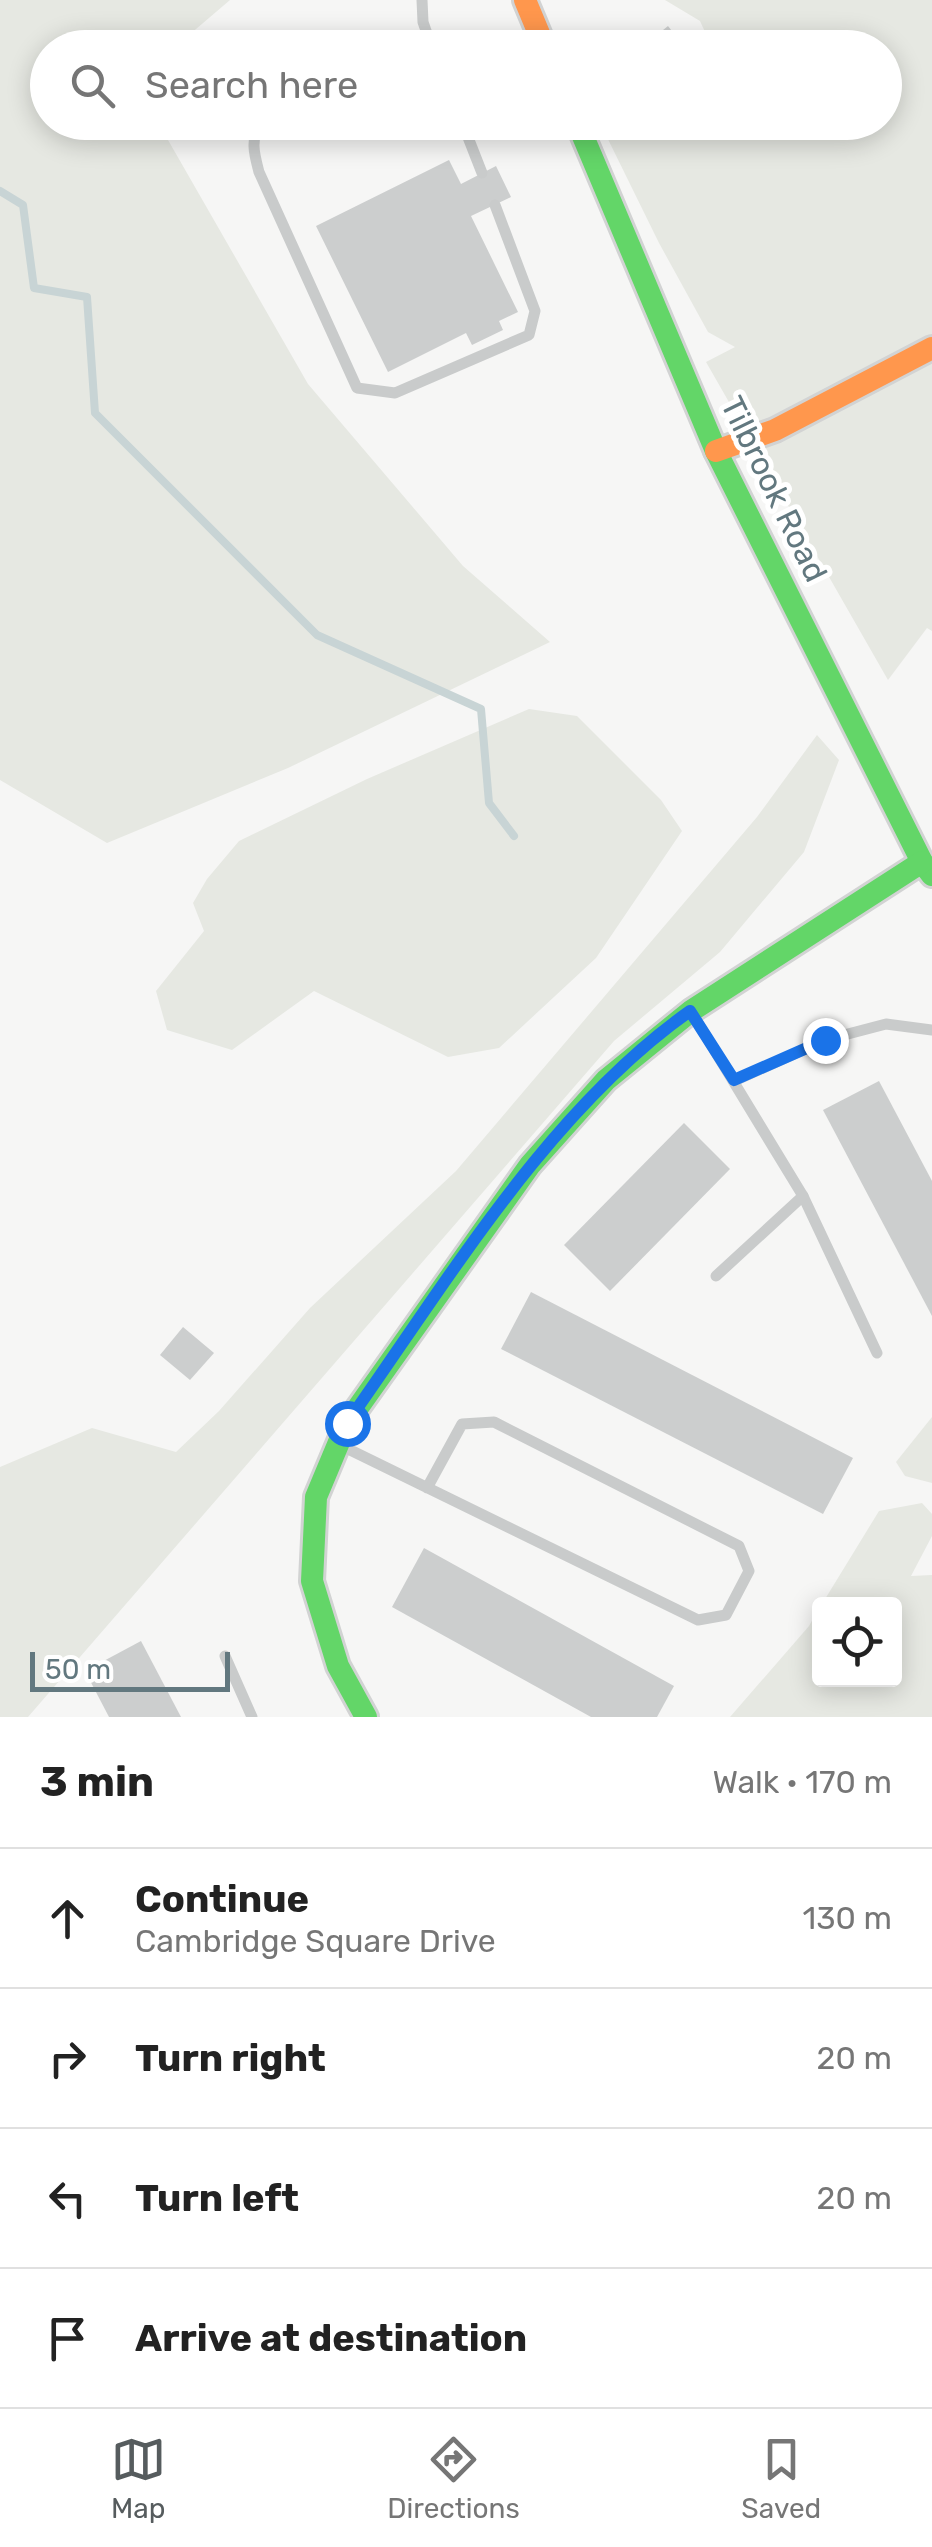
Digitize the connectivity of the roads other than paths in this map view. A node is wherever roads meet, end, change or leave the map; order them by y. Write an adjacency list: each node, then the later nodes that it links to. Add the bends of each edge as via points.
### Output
1 (422, 0): 3 (lane)
2 (524, 0): 4 (street)
3 (424, 30)
4 (537, 30)
5 (254, 140): 9 (lane, via 259,172 358,388 395,393 529,336 535,311)
6 (469, 140): 8 (lane)
7 (585, 140): 11 (street, Tilbrook Road)
8 (482, 174)
9 (495, 205)
10 (932, 348): 11 (street, via 775,430)
11 (716, 450): 12 (street, Tilbrook Road)
12 (927, 868): 13 (street)
13 (690, 1011): 15 (lane); 19 (street, via 606,1080 530,1165)
14 (932, 1030): 15 (lane, via 886,1024 825,1040)
15 (734, 1080): 16 (lane)
16 (803, 1196): 17 (lane); 18 (lane)
17 (716, 1276)
18 (876, 1354)
19 (338, 1444): 20 (lane); 23 (street, via 316,1497 312,1581 338,1666)
20 (427, 1488): 20 (lane, via 698,1620 726,1615 749,1571 739,1546 494,1422 462,1424)
21 (225, 1656): 22 (lane)
22 (252, 1717)
23 (366, 1717)

